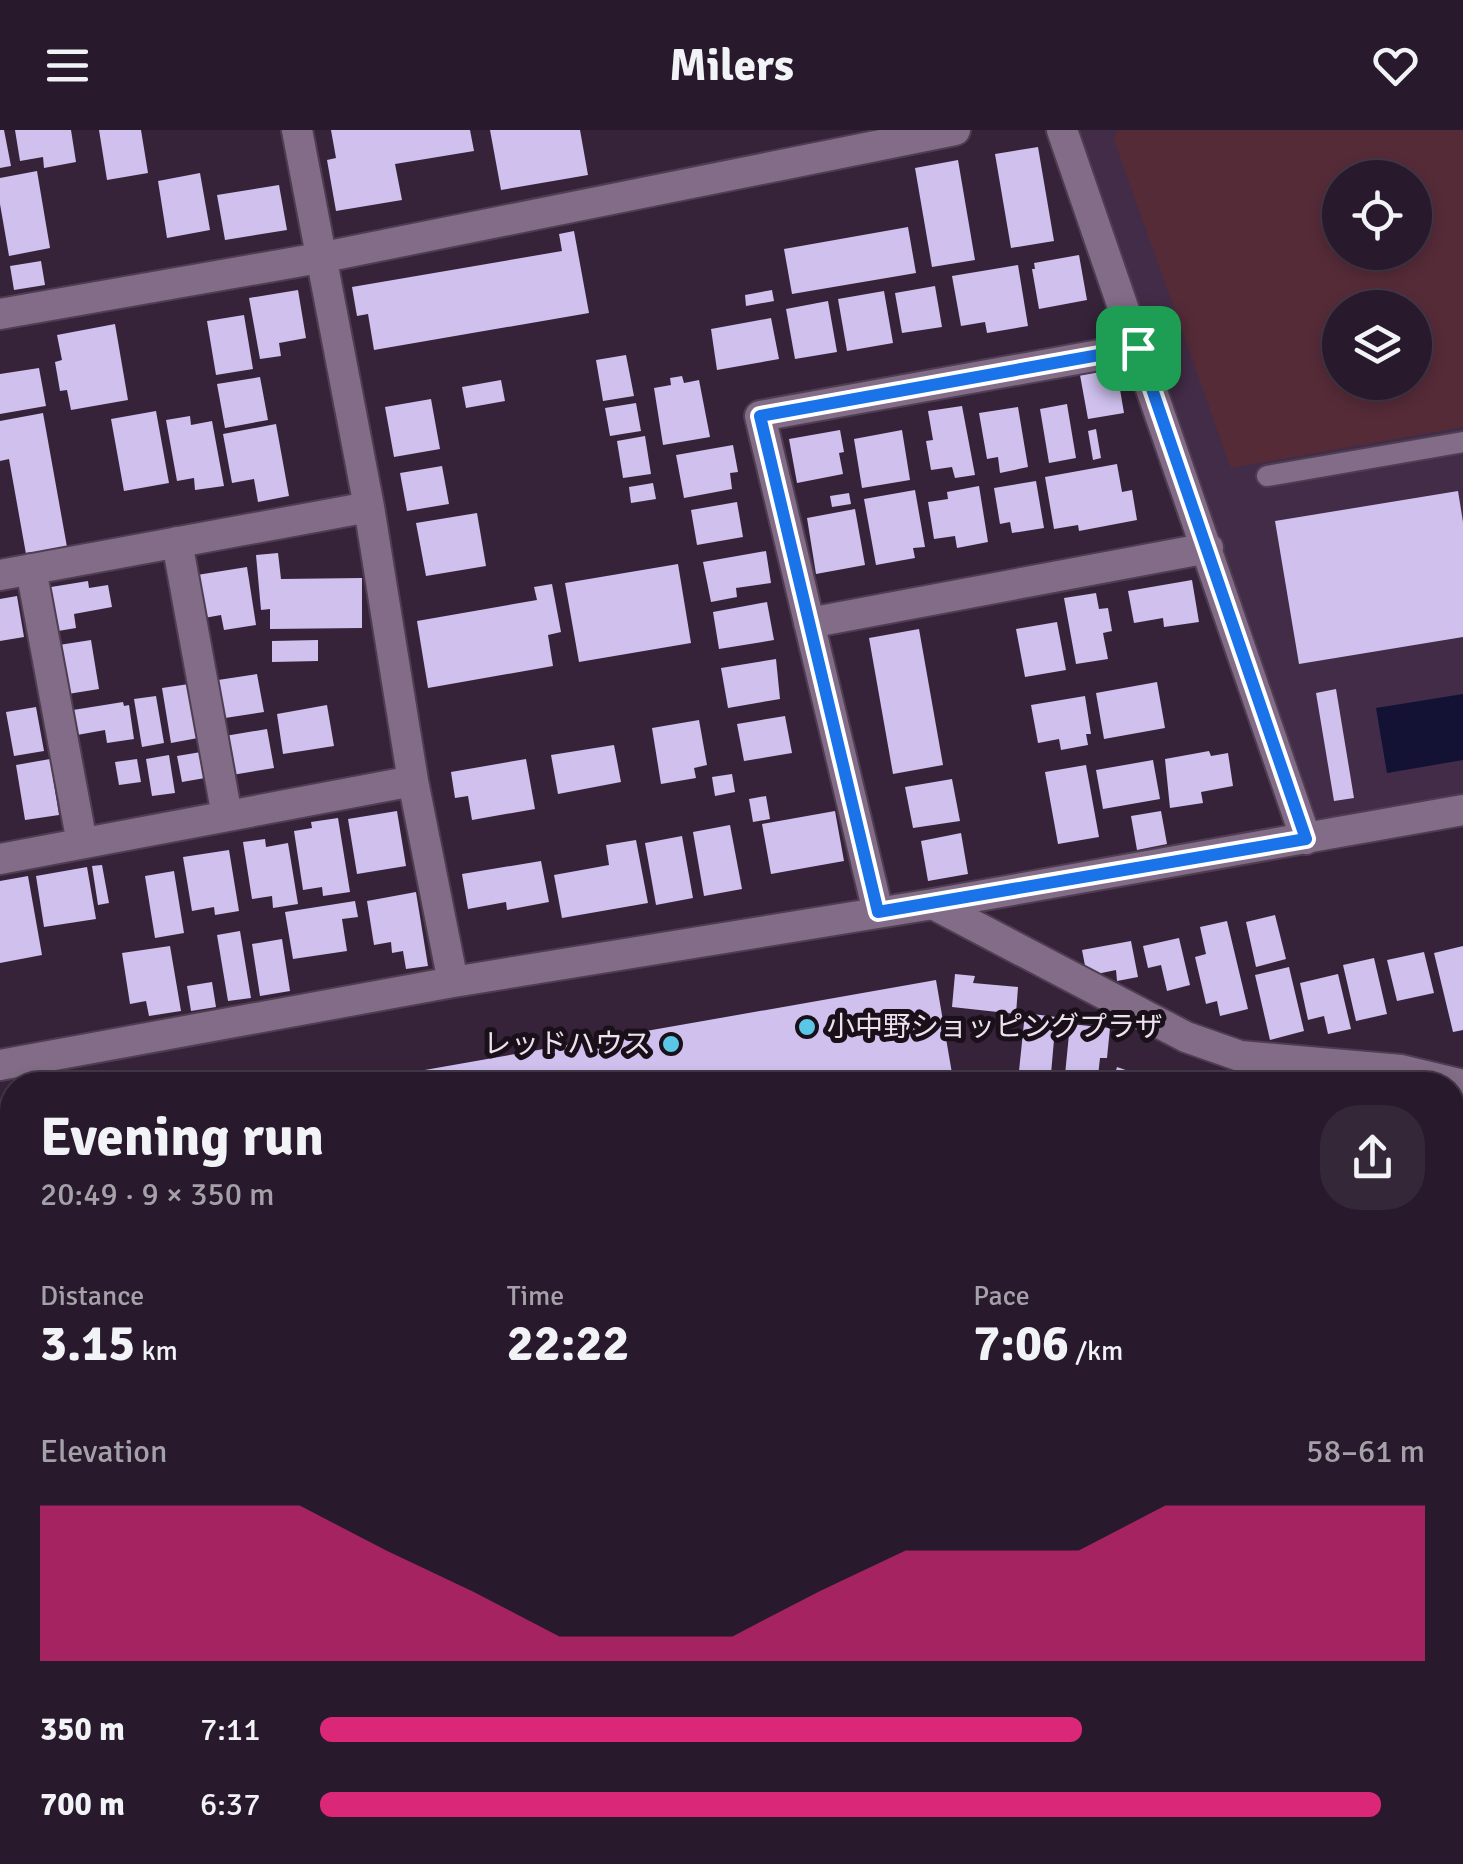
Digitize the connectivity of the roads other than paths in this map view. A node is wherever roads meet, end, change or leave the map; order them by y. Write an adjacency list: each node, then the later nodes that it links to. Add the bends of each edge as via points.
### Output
1 (297, 130): 4 (street)
2 (955, 130): 4 (street)
3 (1062, 130): 6 (street)
4 (319, 258): 5 (street); 9 (street)
5 (0, 314)
6 (1138, 348): 11 (street); 14 (street, via 760,416)
7 (1463, 442): 8 (lane)
8 (1267, 476)
9 (369, 507): 10 (street); 15 (street)
10 (177, 542): 12 (street); 17 (street)
11 (1208, 548): 14 (street); 18 (street)
12 (31, 569): 13 (street); 19 (street)
13 (0, 575)
14 (809, 623): 22 (street)
15 (413, 782): 17 (street); 23 (street)
16 (1463, 810): 18 (street)
17 (227, 816): 19 (street)
18 (1306, 839): 21 (street)
19 (82, 844): 20 (street)
20 (0, 859)
21 (933, 904): 22 (street); 25 (street, via 1186,1037 1240,1056)
22 (878, 912): 23 (street)
23 (453, 982): 24 (street)
24 (0, 1065)
25 (1409, 1072)

